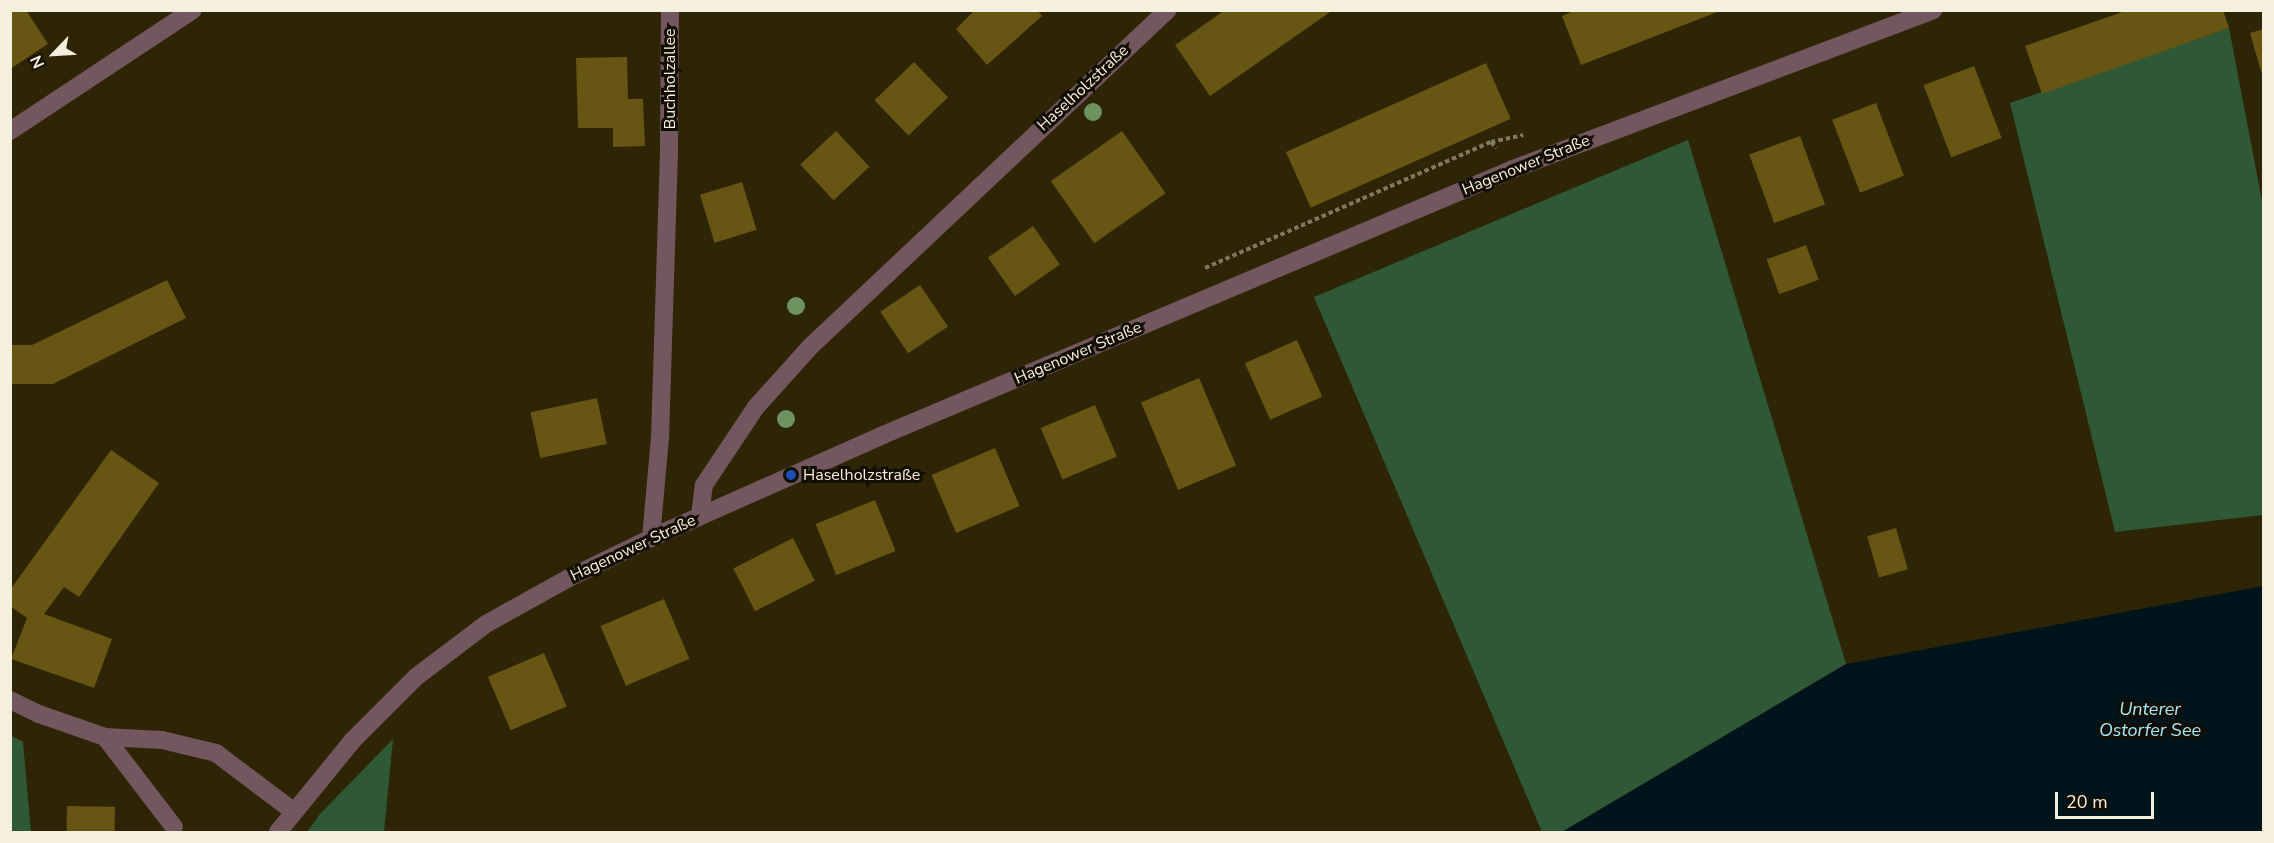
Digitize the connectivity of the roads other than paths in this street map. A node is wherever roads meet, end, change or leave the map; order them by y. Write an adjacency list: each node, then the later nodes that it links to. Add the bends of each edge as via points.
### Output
1 (193, 10): 5 (street)
2 (670, 10): 7 (street, Buchholzallee, via 660,438)
3 (1167, 10): 6 (street, Haselholzstraße, via 811,346 756,407 704,485)
4 (1921, 13): 6 (street, Hagenower Straße, via 1513,169 882,435)
5 (10, 131)
6 (700, 516): 7 (street, Hagenower Straße)
7 (651, 538): 10 (street, Hagenower Straße, via 486,624 416,677 353,740)
8 (10, 700): 9 (street)
9 (105, 737): 10 (street, via 162,740 216,753); 11 (street)
10 (293, 811): 12 (street, Hagenower Straße)
11 (174, 826)
12 (278, 832)

